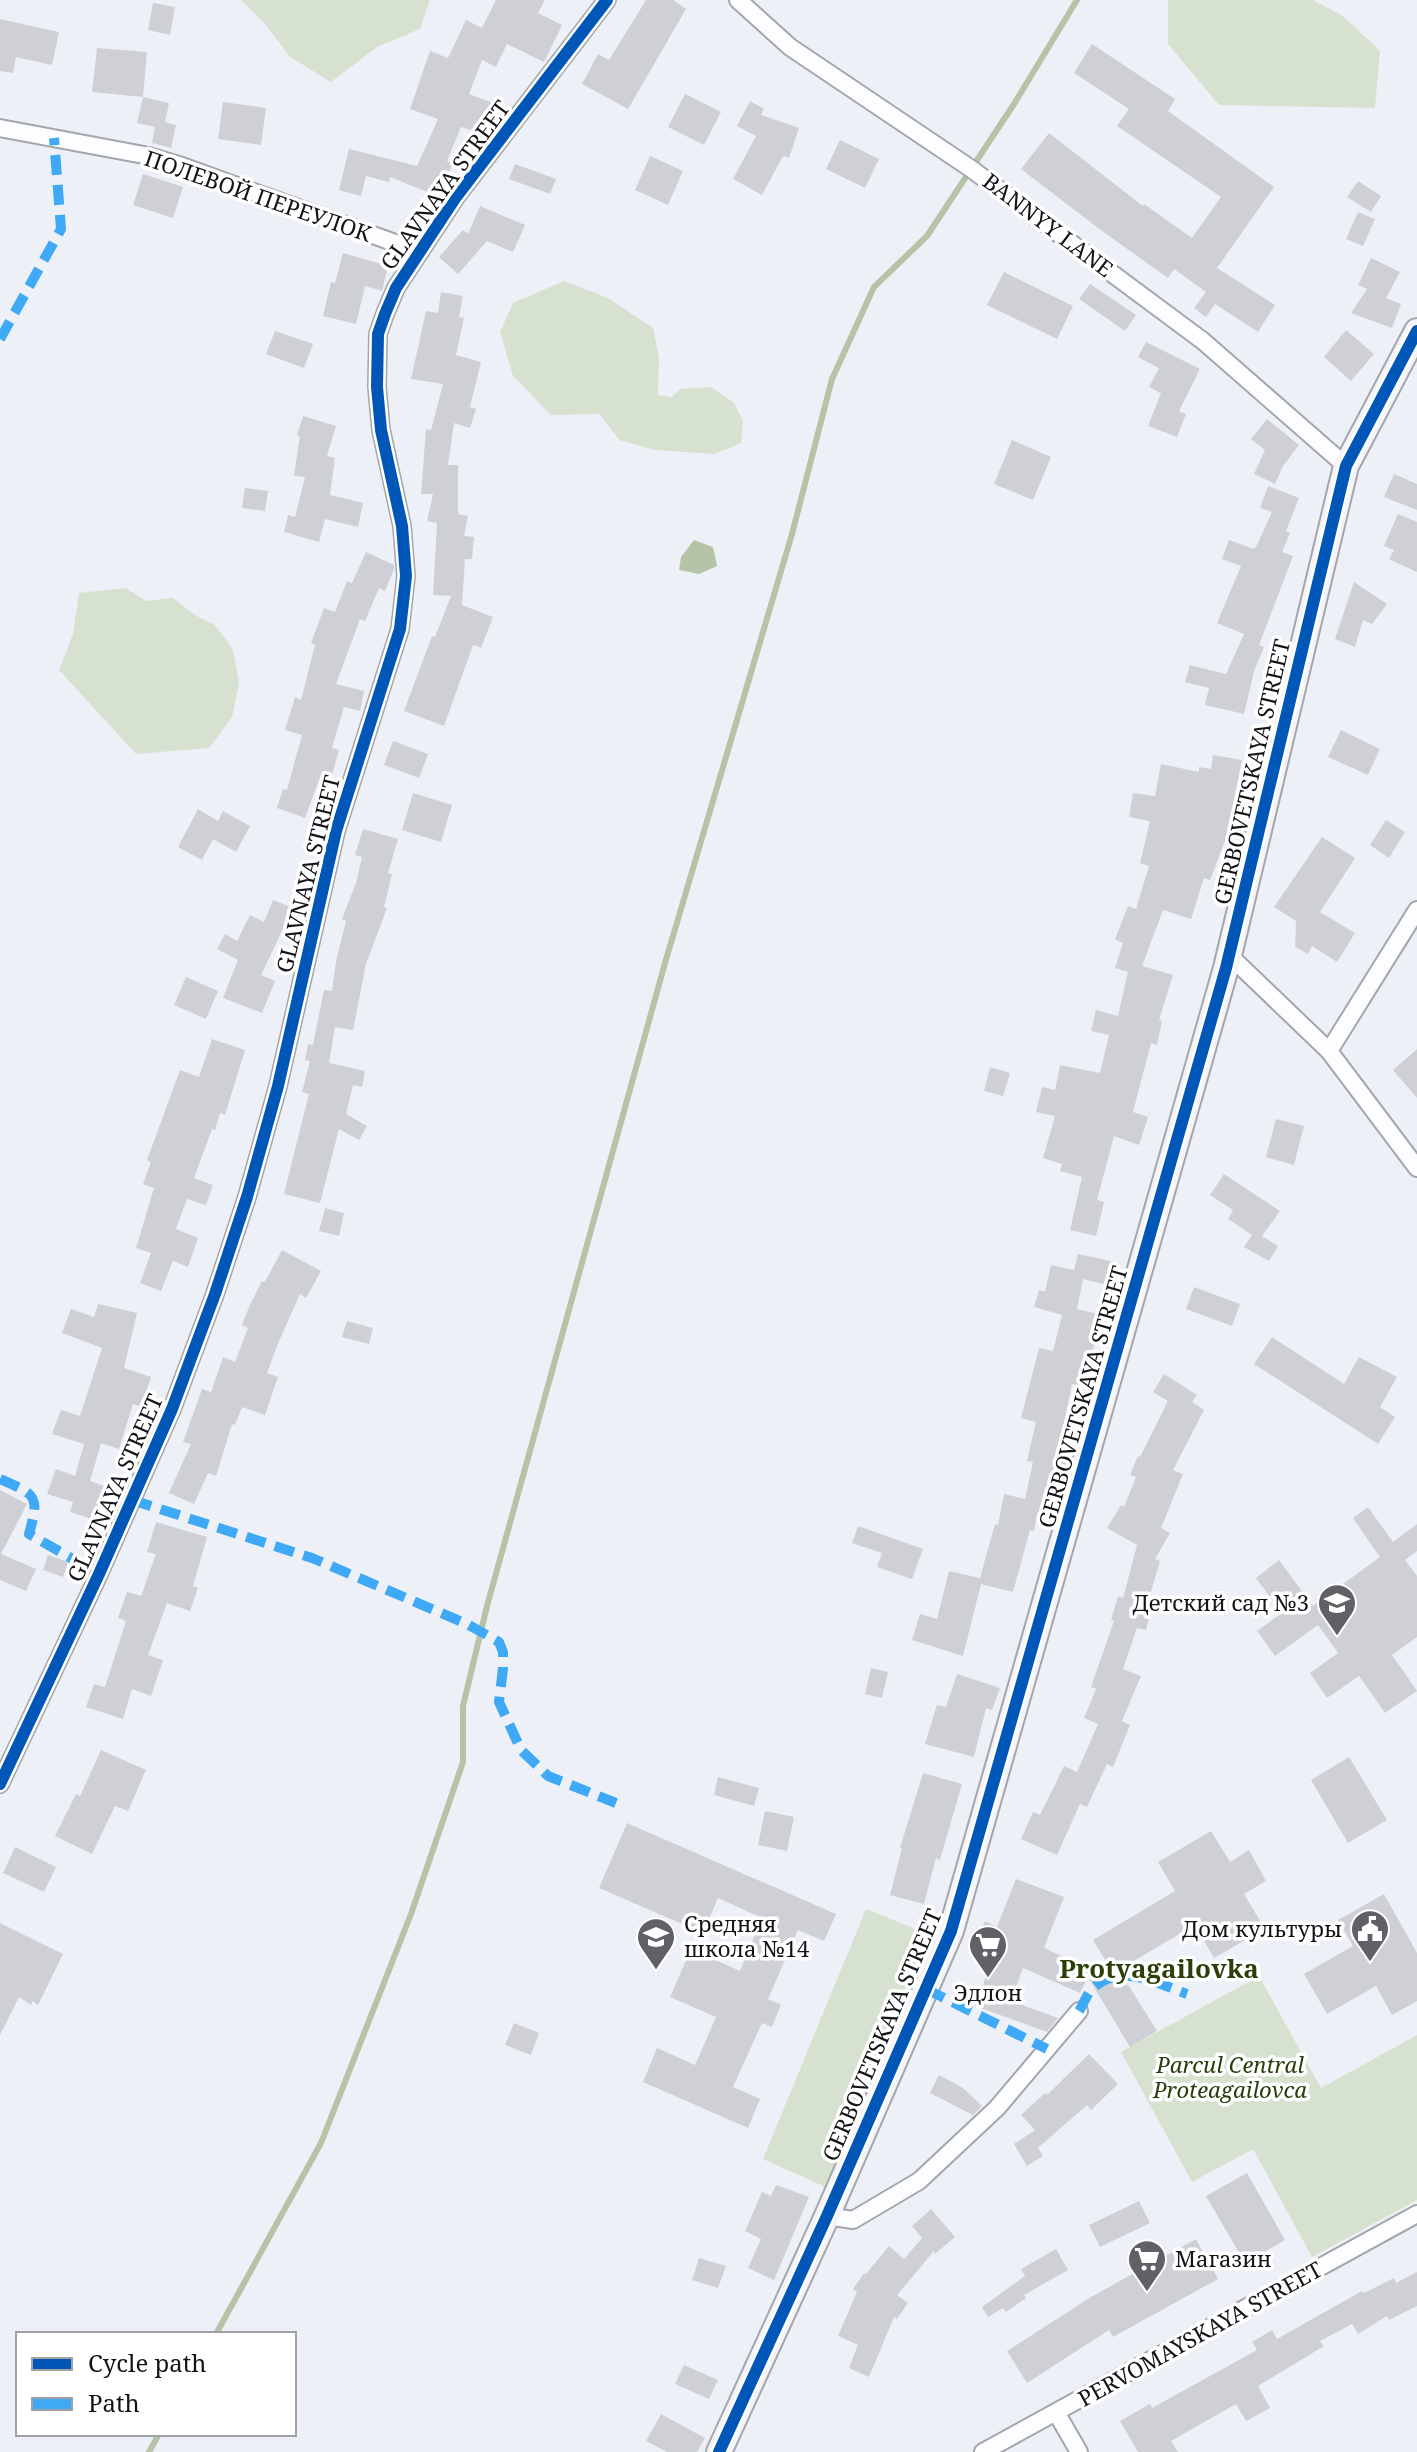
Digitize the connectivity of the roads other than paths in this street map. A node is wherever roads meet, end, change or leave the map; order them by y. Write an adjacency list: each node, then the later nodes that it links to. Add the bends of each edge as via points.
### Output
1 (607, 0): 4 (street, GLAVNAYA STREET)
2 (738, 0): 6 (street, BANNYY LANE, via 790,47 957,159 1203,341)
3 (0, 128): 4 (street, ПОЛЕВОЙ ПЕРЕУЛОК, via 149,156)
4 (420, 252): 11 (street, GLAVNAYA STREET, via 396,288 378,345 381,430 402,526 405,600 386,678 336,831 278,1086 242,1211 172,1409)
5 (1417, 331): 6 (street, GERBOVETSKAYA STREET)
6 (1346, 466): 8 (street, GERBOVETSKAYA STREET)
7 (1417, 910): 9 (street)
8 (1229, 955): 9 (street); 14 (street, GERBOVETSKAYA STREET, via 951,1931)
9 (1329, 1051): 10 (street)
10 (1417, 1168)
11 (0, 1784)
12 (1079, 2011): 14 (street, via 997,2108 919,2181 853,2220)
13 (1417, 2214): 15 (street, PERVOMAYSKAYA STREET)
14 (827, 2216): 16 (street, GERBOVETSKAYA STREET)
15 (1056, 2412): 17 (street, PERVOMAYSKAYA STREET); 18 (street)
16 (719, 2452)
17 (983, 2452)
18 (1079, 2452)

